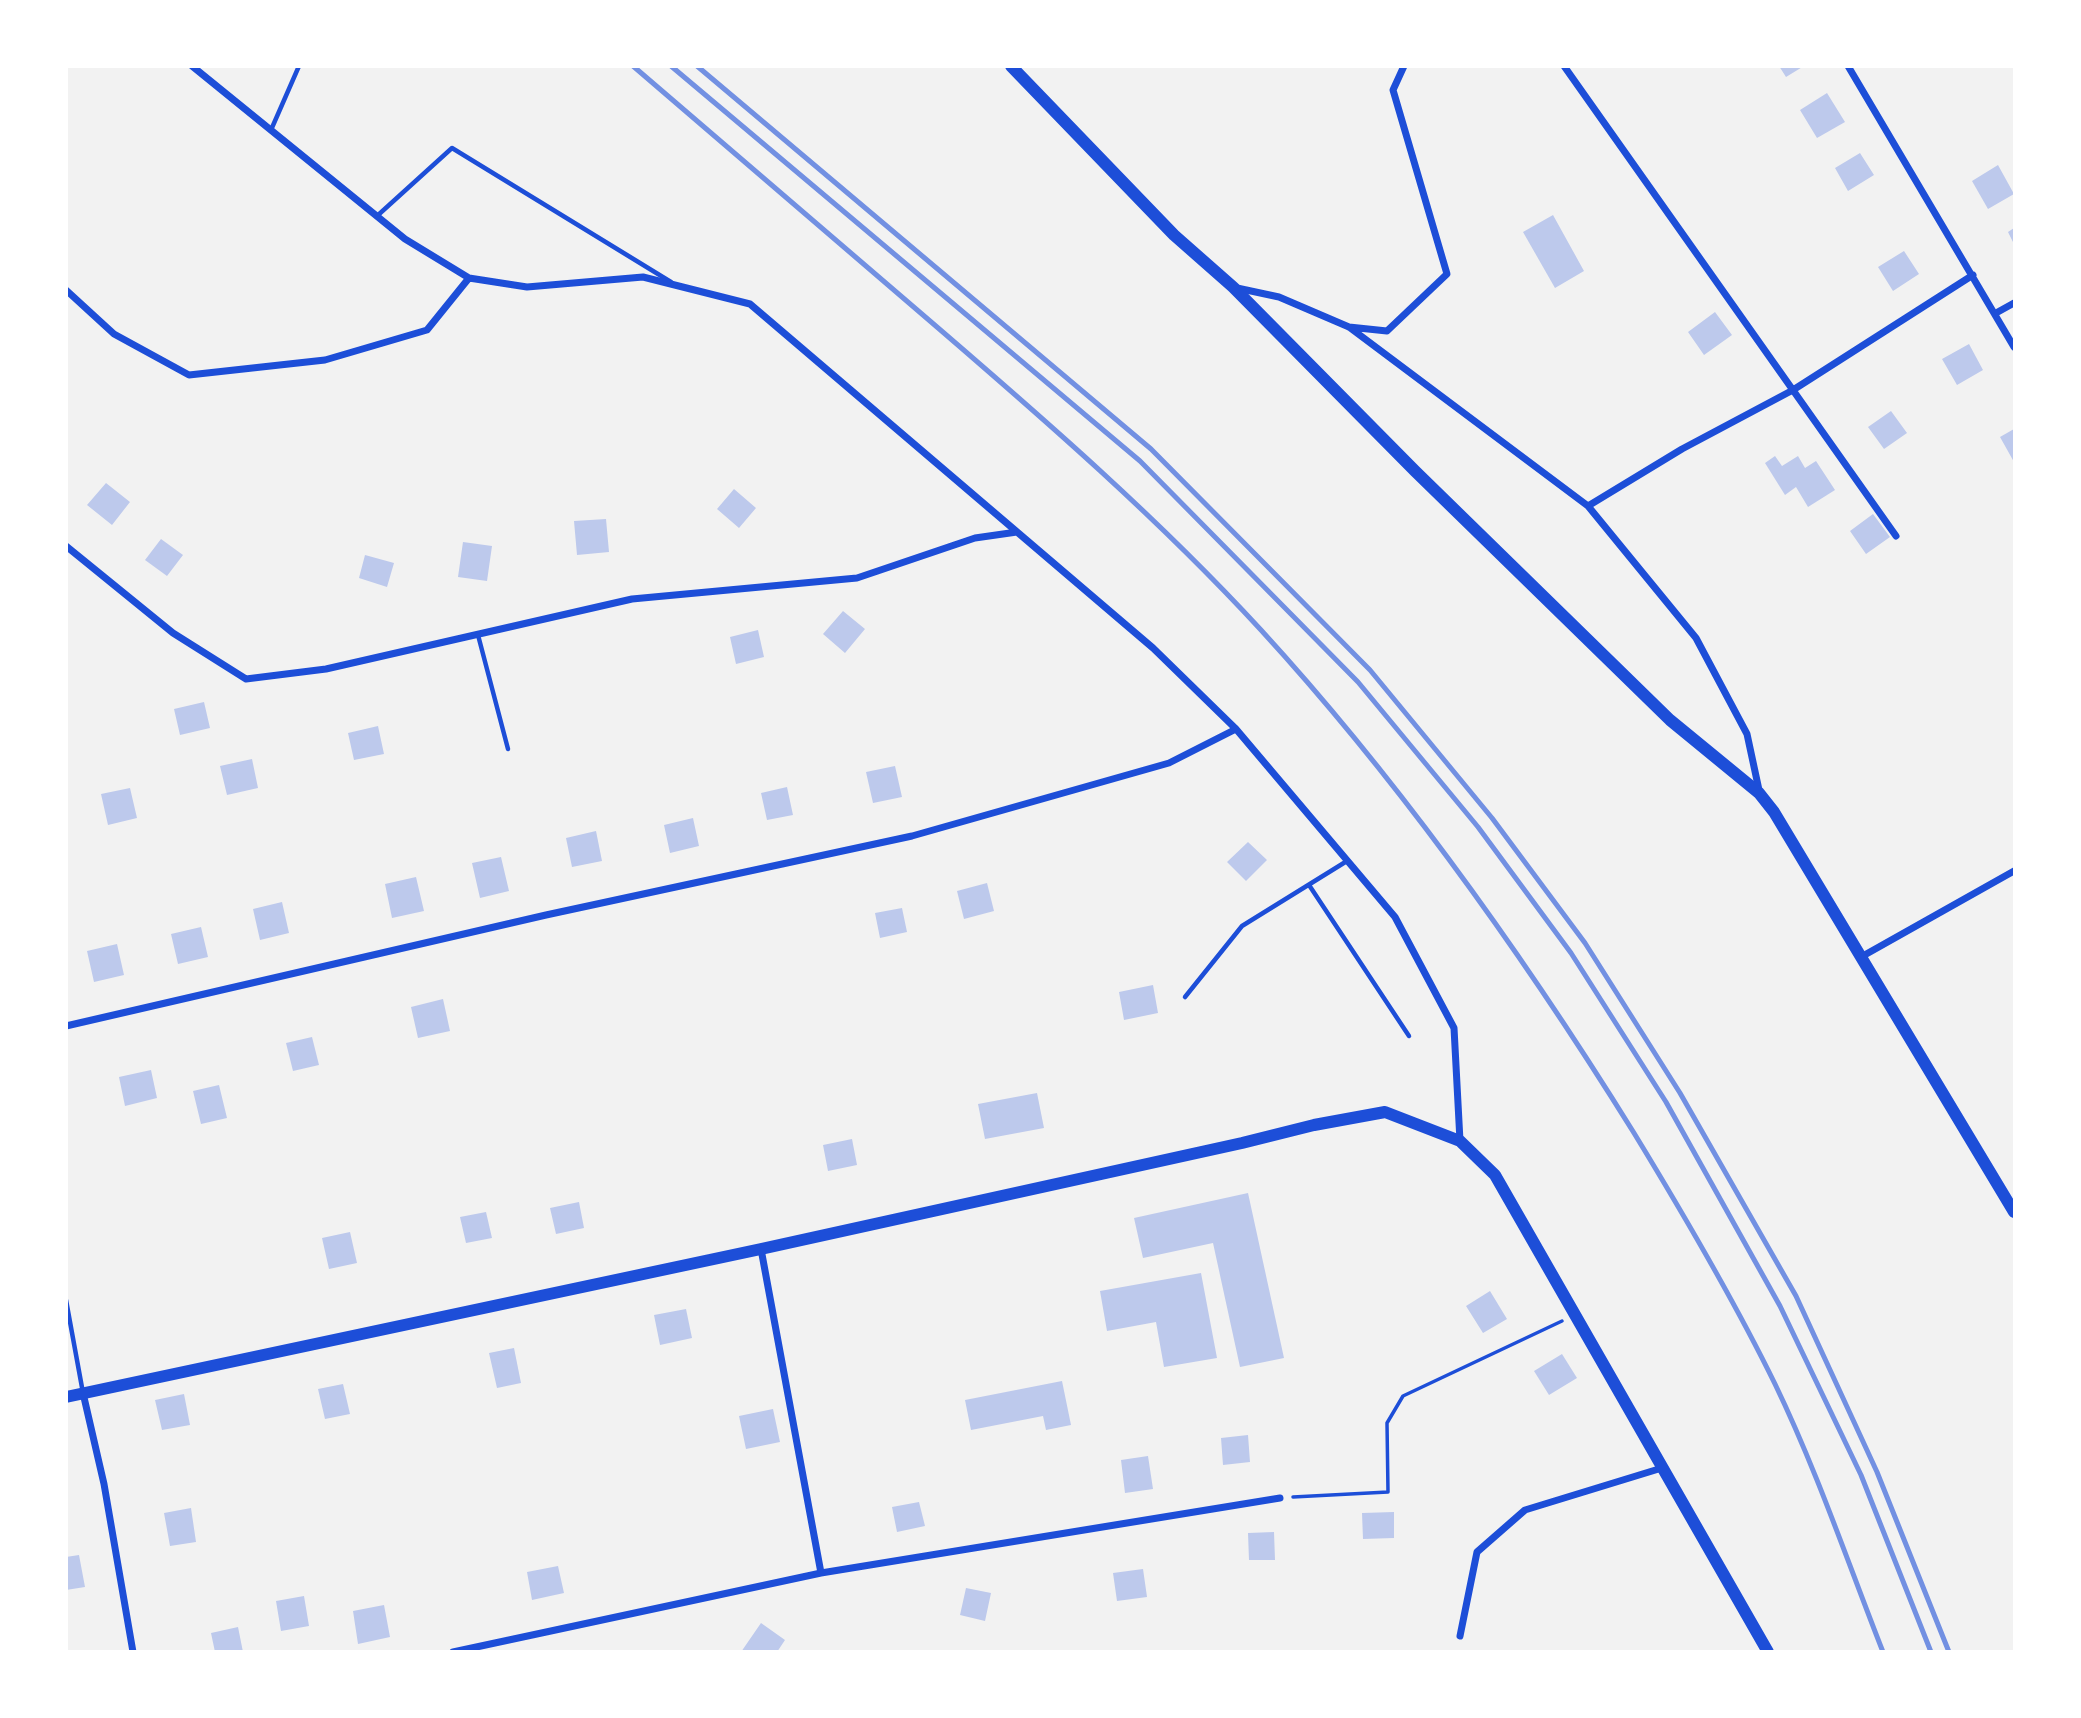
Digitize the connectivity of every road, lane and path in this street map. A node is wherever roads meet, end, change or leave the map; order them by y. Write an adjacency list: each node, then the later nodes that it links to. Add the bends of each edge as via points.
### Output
1 (192, 66): 7 (street)
2 (299, 66): 7 (lane)
3 (1011, 66): 12 (main road, via 1174,236)
4 (1404, 66): 16 (street, via 1393,90 1447,274 1387,331)
5 (1564, 66): 18 (street)
6 (1848, 66): 9 (street)
7 (271, 131): 8 (street)
8 (377, 216): 10 (street); 11 (lane, via 452,148)
9 (1973, 275): 15 (street); 18 (street)
10 (469, 278): 11 (street, via 527,287 643,277); 13 (street, via 427,330 326,360 189,375 114,334)
11 (677, 286): 20 (street, via 750,304)
12 (1233, 287): 16 (street, via 1279,297); 26 (main road, via 1670,720)
13 (66, 290)
14 (2014, 303): 15 (street)
15 (1996, 313): 17 (street)
16 (1349, 327): 19 (street)
17 (2014, 347)
18 (1793, 390): 19 (street); 21 (street)
19 (1588, 506): 26 (street, via 1696,638 1747,734)
20 (1017, 532): 23 (street, via 975,538 858,578 632,599); 24 (street, via 1153,648)
21 (1896, 536)
22 (66, 546): 23 (street, via 173,633 246,678 326,669)
23 (478, 635): 25 (lane)
24 (1236, 729): 27 (street); 32 (street, via 1169,763 912,836)
25 (508, 749)
26 (1759, 793): 30 (main road)
27 (1348, 860): 29 (lane); 34 (street, via 1395,916 1454,1028)
28 (2014, 871): 30 (street)
29 (1309, 885): 31 (lane, via 1242,926); 33 (lane)
30 (1861, 957): 35 (main road)
31 (1185, 997)
32 (66, 1026)
33 (1409, 1036)
34 (1460, 1141): 36 (main road, via 1385,1112); 38 (main road, via 1495,1175)
35 (2014, 1212)
36 (761, 1249): 39 (main road); 43 (street)
37 (66, 1300): 39 (lane)
38 (1575, 1315): 41 (main road); 42 (path, via 1403,1396 1387,1423 1388,1492)
39 (83, 1393): 40 (main road); 45 (street)
40 (66, 1397)
41 (1662, 1468): 44 (street, via 1525,1510 1477,1552); 47 (main road)
42 (1280, 1498): 43 (street)
43 (821, 1573): 46 (street)
44 (1460, 1636)
45 (133, 1651)
46 (453, 1651)
47 (1768, 1651)

